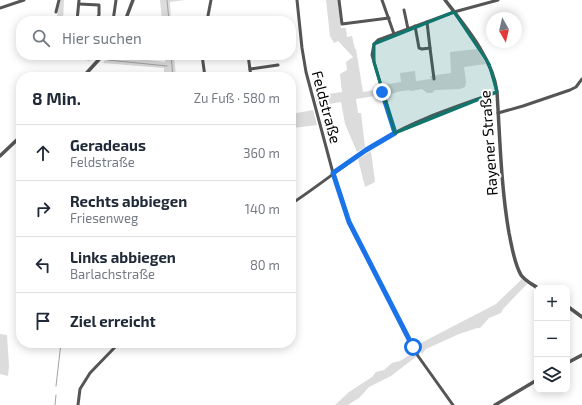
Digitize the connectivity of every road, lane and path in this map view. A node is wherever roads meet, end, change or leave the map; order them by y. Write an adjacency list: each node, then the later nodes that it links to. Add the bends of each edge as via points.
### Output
1 (24, 0): 14 (street)
2 (59, 0): 16 (street)
3 (79, 0): 13 (street)
4 (116, 0): 20 (street)
5 (133, 0): 21 (street)
6 (211, 0): 22 (street)
7 (297, 0): 44 (street, Feldstraße, via 306,72)
8 (339, 0): 23 (street, via 342,24)
9 (382, 0): 23 (street)
10 (445, 0): 17 (street, Rayener Straße)
11 (498, 0): 12 (street)
12 (486, 1): 17 (street)
13 (79, 4): 18 (street); 19 (street, via 99,5)
14 (0, 8)
15 (404, 10): 26 (street)
16 (56, 12)
17 (454, 12): 24 (street); 39 (street, Rayener Straße, via 489,64)
18 (78, 16)
19 (98, 16)
20 (114, 16)
21 (127, 16)
22 (209, 16)
23 (389, 18): 27 (street)
24 (427, 22): 25 (street); 28 (street)
25 (415, 26): 26 (street); 28 (street, via 419,48)
26 (408, 29): 27 (street)
27 (394, 34): 41 (street, via 376,41 372,55)
28 (430, 48): 37 (street)
29 (98, 60): 34 (street)
30 (203, 60): 35 (street)
31 (249, 60): 33 (street)
32 (278, 65): 33 (street)
33 (250, 69): 36 (street)
34 (88, 72)
35 (204, 72)
36 (250, 72)
37 (434, 79)
38 (582, 79): 40 (street, via 570,90)
39 (497, 92): 40 (street, Rayener Straße); 41 (street, via 434,115)
40 (498, 113): 46 (street, Rayener Straße, via 505,209 512,248 518,270)
41 (395, 133): 44 (street)
42 (16, 141): 43 (street)
43 (0, 156)
44 (333, 173): 45 (street); 54 (street, Feldstraße, via 349,222 368,261 418,356)
45 (296, 200)
46 (534, 286)
47 (570, 308): 48 (street)
48 (582, 317)
49 (114, 348): 53 (street, via 90,373 79,392)
50 (582, 355): 51 (street)
51 (570, 361)
52 (534, 382): 55 (street)
53 (78, 405)
54 (453, 405)
55 (495, 405)

